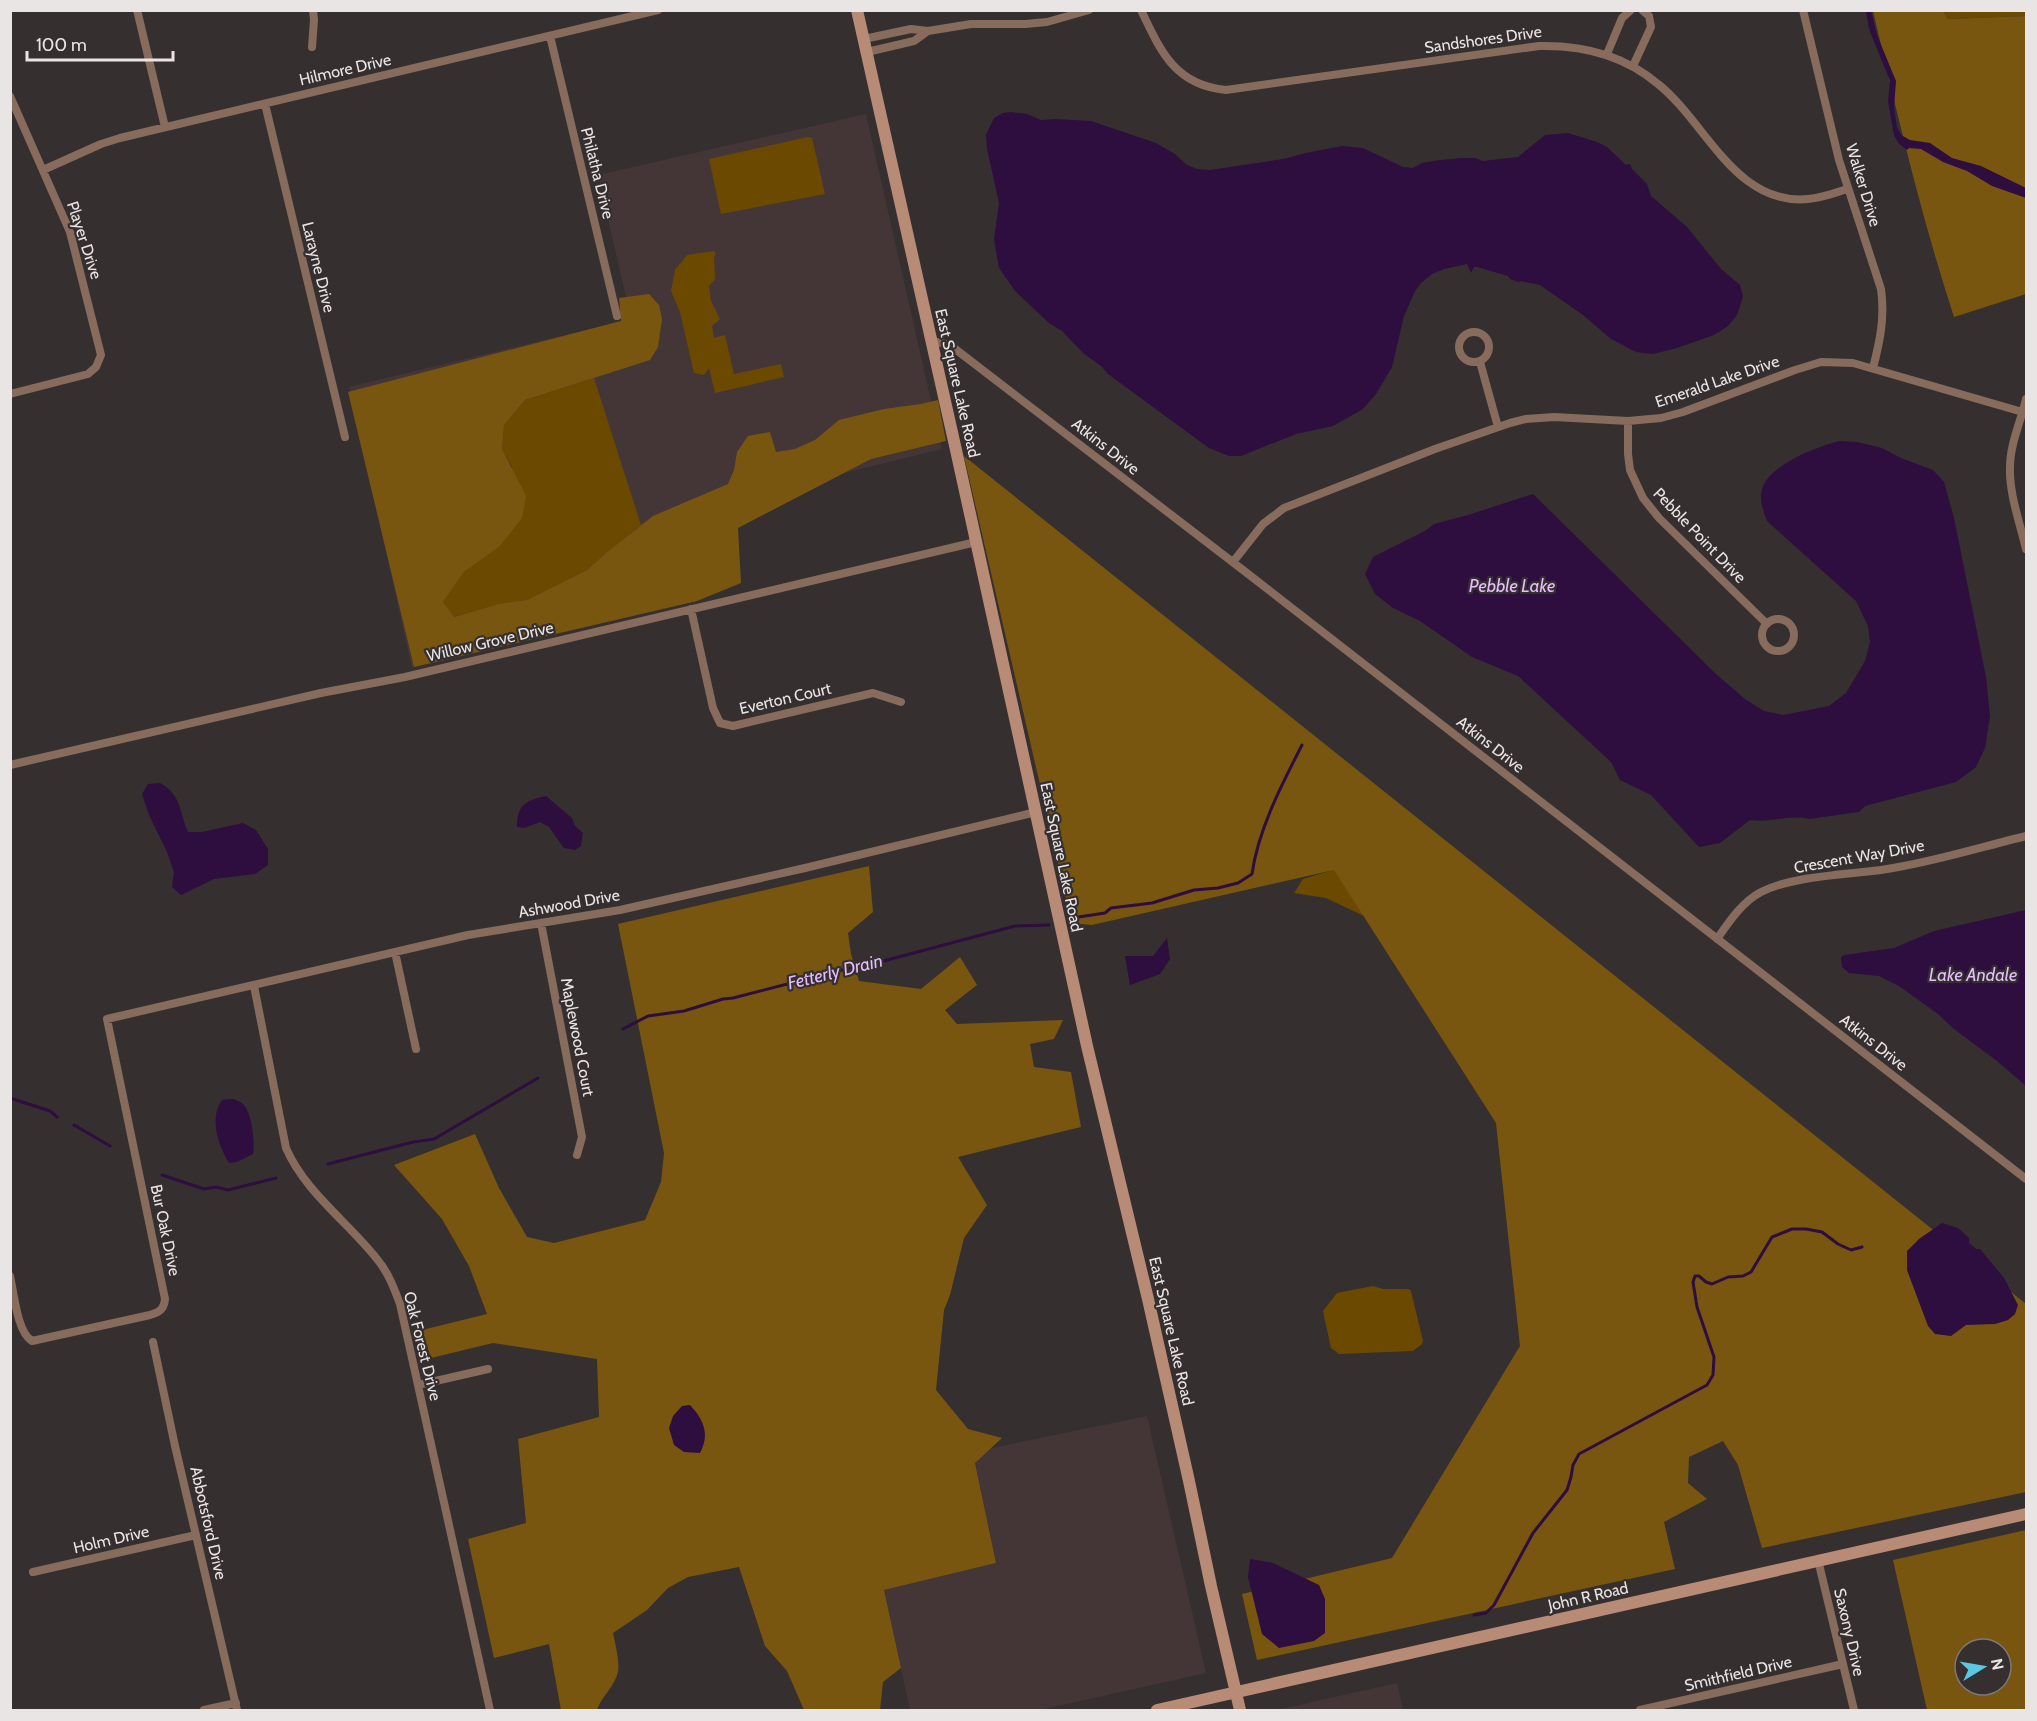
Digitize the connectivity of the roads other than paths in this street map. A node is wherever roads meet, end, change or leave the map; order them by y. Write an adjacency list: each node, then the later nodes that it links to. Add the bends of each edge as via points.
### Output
1 (137, 10): 19 (street)
2 (313, 10): 13 (street)
3 (658, 10): 11 (street, Hilmore Drive)
4 (857, 10): 12 (main road, East Square Lake Road)
5 (1089, 10): 10 (street, via 1047,22 971,24)
6 (1141, 10): 15 (street, Sandshores Drive, via 1162,52 1175,68 1200,85 1226,90 1539,46 1580,47)
7 (1630, 10): 15 (street, via 1622,18)
8 (1642, 10): 16 (street, via 1649,16 1651,27)
9 (1803, 10): 21 (street, Walker Drive)
10 (928, 31): 12 (street, via 911,28); 14 (street, via 914,41)
11 (550, 36): 18 (street, Hilmore Drive); 22 (street, Philatha Drive)
12 (864, 39): 14 (main road, East Square Lake Road)
13 (312, 46)
14 (867, 52): 23 (main road, East Square Lake Road)
15 (1606, 54): 16 (street, Sandshores Drive)
16 (1633, 66): 21 (street, Sandshores Drive, via 1660,85 1736,171 1759,189 1777,196 1806,199)
17 (10, 96): 20 (street, Player Drive)
18 (265, 104): 19 (street, Hilmore Drive); 31 (street, Larayne Drive)
19 (165, 127): 20 (street, Hilmore Drive, via 101,144)
20 (43, 170): 26 (street, Player Drive, via 75,245 100,350 98,364 93,372 81,377)
21 (1847, 189): 25 (street, Walker Drive, via 1883,300 1882,332)
22 (617, 316)
23 (932, 341): 32 (main road, East Square Lake Road); 34 (street, Atkins Drive, via 950,345)
24 (1480, 362): 30 (street)
25 (1873, 368): 28 (street, Emerald Lake Drive); 29 (street, Emerald Lake Drive, via 1841,361 1821,362 1683,412 1648,421)
26 (10, 394)
27 (2026, 399): 28 (street)
28 (2025, 412): 33 (street, via 2010,466)
29 (1628, 421): 30 (street, Emerald Lake Drive, via 1554,417); 36 (street, Pebble Point Drive, via 1630,470 1646,503)
30 (1498, 427): 34 (street, Emerald Lake Drive, via 1284,508 1263,524)
31 (345, 437)
32 (976, 542): 35 (street, Willow Grove Drive); 39 (main road, East Square Lake Road)
33 (2026, 549)
34 (1233, 562): 42 (street, Atkins Drive)
35 (691, 609): 37 (street, Everton Court, via 713,708 720,723 733,726 873,693); 38 (street, Willow Grove Drive)
36 (1767, 624)
37 (901, 702)
38 (10, 765)
39 (1036, 812): 41 (street, Ashwood Drive, via 632,907); 58 (main road, East Square Lake Road)
40 (2026, 836): 42 (street, Crescent Way Drive, via 1907,865 1769,888 1739,910)
41 (541, 923): 43 (street, Ashwood Drive); 47 (street, Maplewood Court, via 582,1137)
42 (1717, 939): 48 (street, Atkins Drive)
43 (395, 952): 44 (street, Ashwood Drive); 46 (street)
44 (254, 986): 45 (street, Ashwood Drive); 52 (street, Oak Forest Drive, via 286,1148 303,1178 390,1278 400,1304)
45 (107, 1019): 49 (street, Bur Oak Drive, via 164,1305 150,1315 36,1341 27,1338 21,1327)
46 (416, 1049)
47 (577, 1155)
48 (2026, 1179)
49 (10, 1276)
50 (153, 1342): 54 (street, Abbotsford Drive)
51 (488, 1369): 52 (street)
52 (418, 1385): 61 (street, Oak Forest Drive)
53 (2026, 1514): 55 (main road, John R Road)
54 (196, 1535): 56 (street, Holm Drive); 59 (street, Abbotsford Drive)
55 (1818, 1560): 57 (street, Saxony Drive); 58 (main road, John R Road)
56 (33, 1572)
57 (1843, 1664): 64 (street, Smithfield Drive); 65 (street, Saxony Drive)
58 (1237, 1693): 62 (main road, John R Road); 63 (main road, East Square Lake Road)
59 (237, 1707): 60 (street)
60 (204, 1710)
61 (489, 1710)
62 (1157, 1710)
63 (1240, 1710)
64 (1640, 1710)
65 (1854, 1710)

